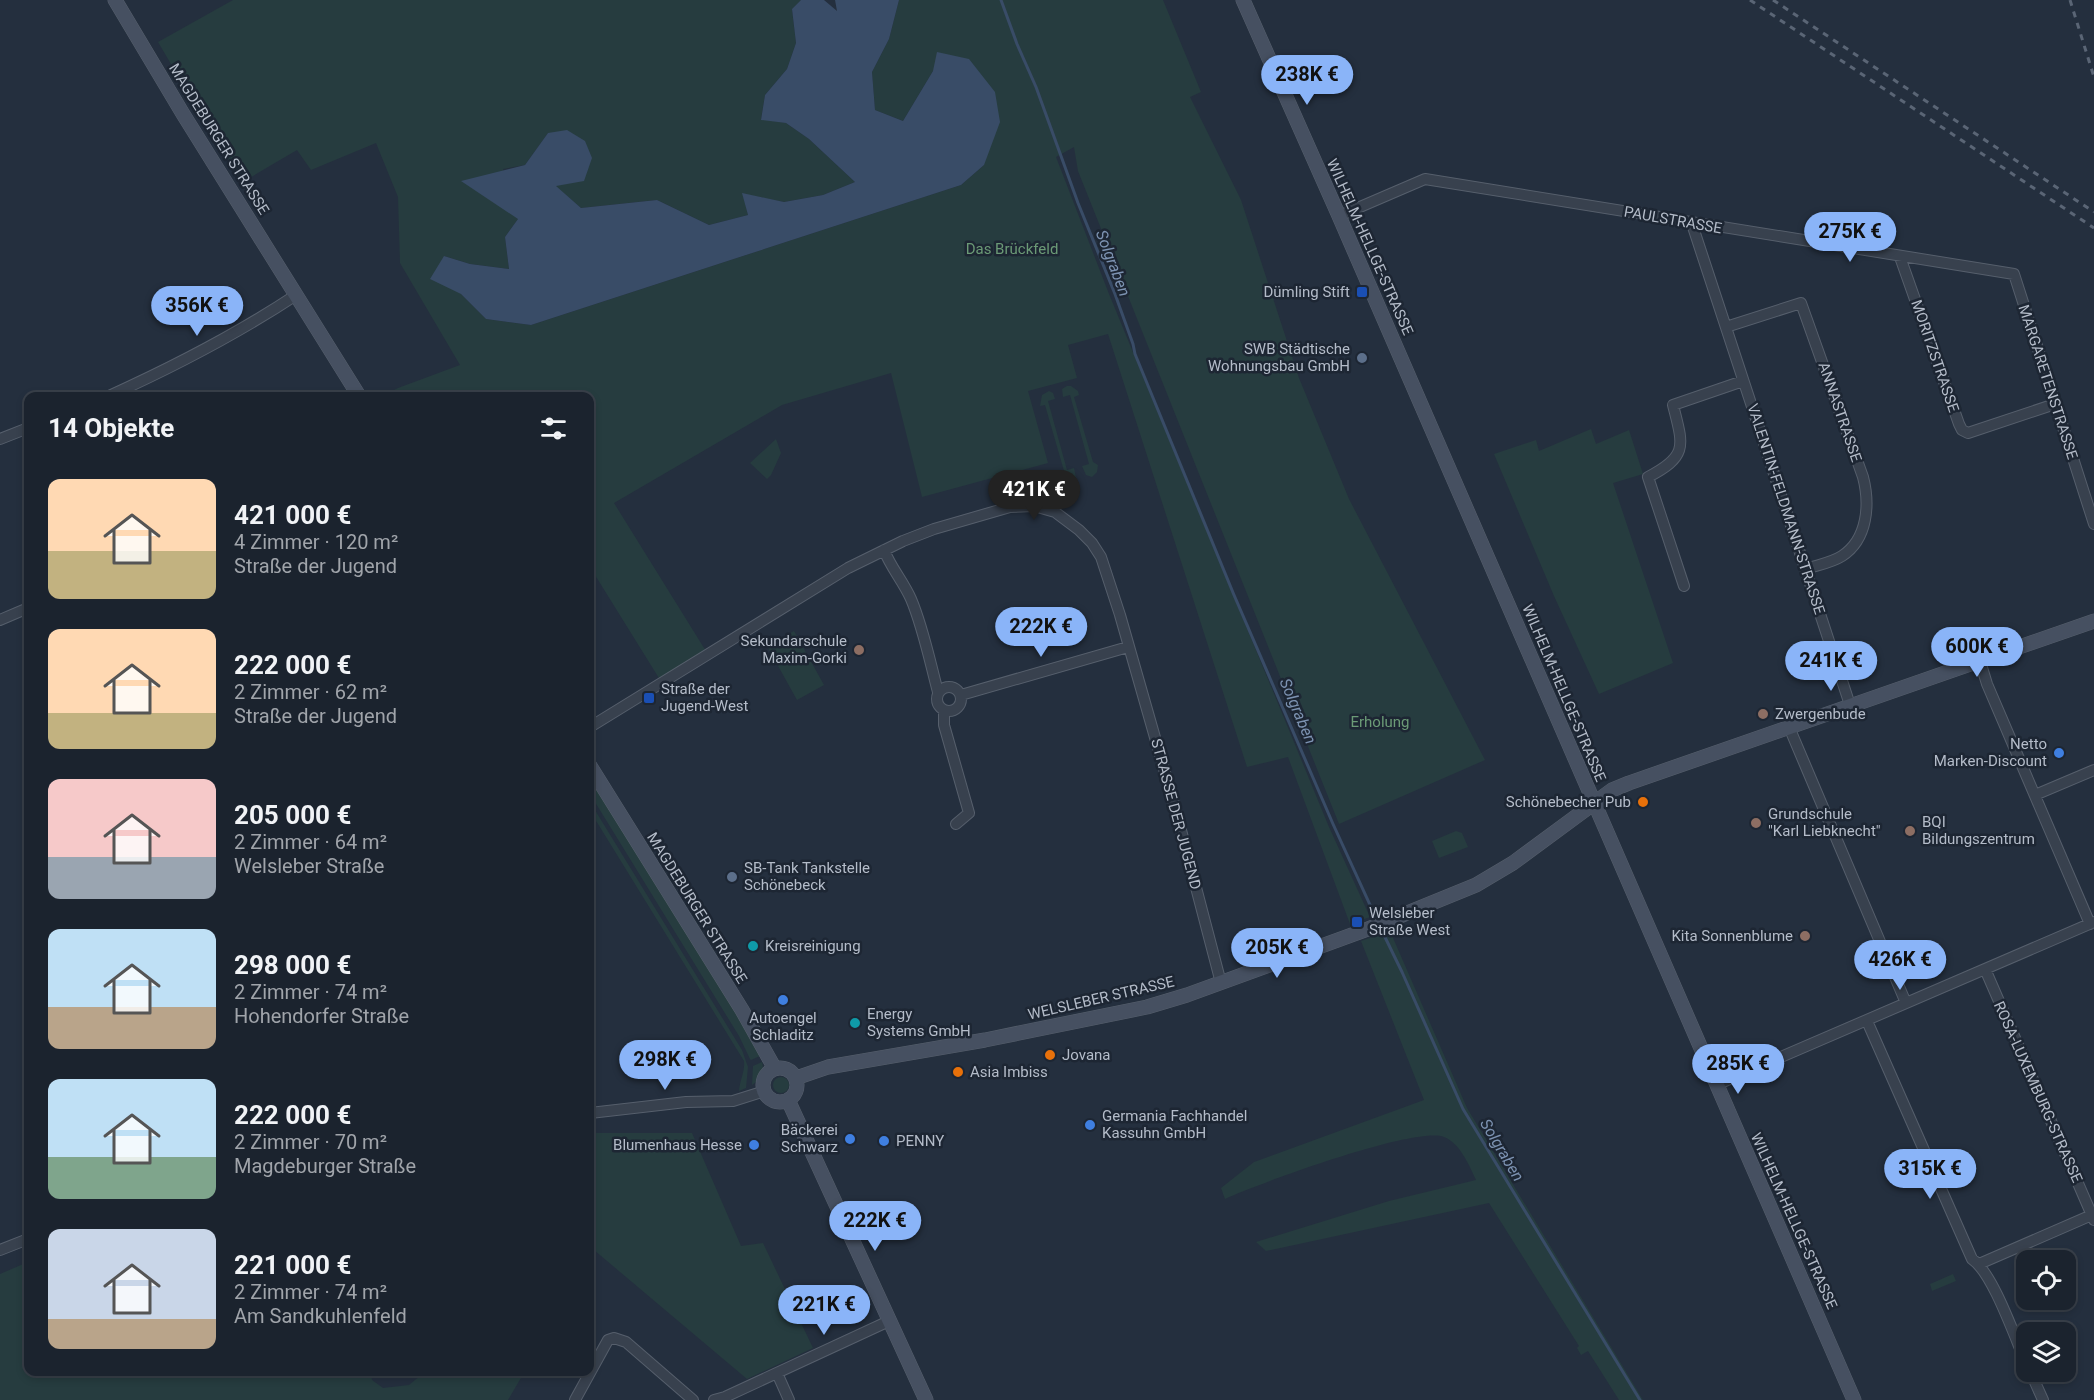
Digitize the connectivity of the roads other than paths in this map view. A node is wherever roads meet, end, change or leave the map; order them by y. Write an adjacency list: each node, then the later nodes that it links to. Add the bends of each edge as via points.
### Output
1 (115, 0): 7 (main road, MAGDEBURGER STRASSE)
2 (1243, 0): 3 (main road, WILHELM-HELLGE-STRASSE)
3 (1339, 216): 4 (street, PAULSTRASSE, via 1425,179); 33 (main road, WILHELM-HELLGE-STRASSE)
4 (1692, 224): 5 (street, PAULSTRASSE); 8 (street, VALENTIN-FELDMANN-STRASSE)
5 (1900, 257): 6 (street, PAULSTRASSE); 12 (street, MORITZSTRASSE, via 1962,430 1968,433)
6 (2014, 274): 12 (street, MARGARETENSTRASSE)
7 (296, 295): 10 (street, via 242,330); 11 (main road, MAGDEBURGER STRASSE)
8 (1726, 327): 9 (street, VALENTIN-FELDMANN-STRASSE); 17 (street, ANNASTRASSE, via 1801,303 1863,477 1867,507 1858,538 1842,556)
9 (1743, 381): 17 (street, VALENTIN-FELDMANN-STRASSE); 18 (street, via 1673,405 1681,437 1679,453 1668,467 1648,477)
10 (118, 392)
11 (357, 392)
12 (2055, 404): 15 (street, MARGARETENSTRASSE)
13 (24, 430): 14 (street)
14 (0, 439)
15 (2094, 524)
16 (884, 550): 22 (street, STRASSE DER JUGEND, via 934,529 1010,507 1034,506 1055,513 1079,530 1101,557); 24 (street, via 912,602); 28 (street, STRASSE DER JUGEND, via 848,568)
17 (1806, 569): 26 (street, VALENTIN-FELDMANN-STRASSE)
18 (1684, 585)
19 (24, 610): 20 (street)
20 (0, 620)
21 (2094, 621): 23 (main road, WELSLEBER STRASSE)
22 (1128, 647): 25 (street); 37 (street, STRASSE DER JUGEND)
23 (1980, 661): 26 (main road, WELSLEBER STRASSE); 32 (street)
24 (938, 692): 25 (street, via 951,687); 27 (street, via 938,705)
25 (961, 695): 27 (street, via 958,708)
26 (1850, 705): 29 (main road, WELSLEBER STRASSE)
27 (944, 711): 34 (street, via 969,813)
28 (594, 725)
29 (1789, 727): 33 (main road, WELSLEBER STRASSE, via 1629,783); 38 (street)
30 (2094, 770): 32 (street)
31 (594, 772): 40 (main road, MAGDEBURGER STRASSE)
32 (2035, 795): 35 (street)
33 (1593, 802): 37 (main road, WELSLEBER STRASSE, via 1513,863 1476,885); 42 (main road, WILHELM-HELLGE-STRASSE)
34 (956, 824)
35 (2092, 923): 36 (street)
36 (1985, 969): 38 (street); 46 (street, ROSA-LUXEMBURG-STRASSE)
37 (1221, 983): 41 (main road, WELSLEBER STRASSE, via 1147,1007 828,1067)
38 (1906, 1003): 39 (street)
39 (1867, 1020): 42 (street); 49 (street, via 1972,1259)
40 (775, 1069): 41 (main road, via 786,1069); 43 (main road, via 764,1079)
41 (796, 1078): 44 (main road, via 796,1092)
42 (1716, 1085): 61 (main road, WILHELM-HELLGE-STRASSE)
43 (765, 1091): 44 (main road, via 773,1100); 45 (street, via 733,1101)
44 (788, 1100): 50 (main road)
45 (594, 1113)
46 (2093, 1216): 49 (street, ROSA-LUXEMBURG-STRASSE)
47 (24, 1241): 48 (street)
48 (0, 1250)
49 (1979, 1264): 51 (street)
50 (889, 1321): 53 (street); 60 (main road)
51 (2016, 1341)
52 (594, 1365): 57 (street, via 608,1340 626,1342)
53 (777, 1373): 58 (street); 59 (street)
54 (588, 1376): 56 (street)
55 (2035, 1382): 62 (street)
56 (575, 1400)
57 (693, 1400)
58 (714, 1400)
59 (789, 1400)
60 (926, 1400)
61 (1854, 1400)
62 (2043, 1400)

